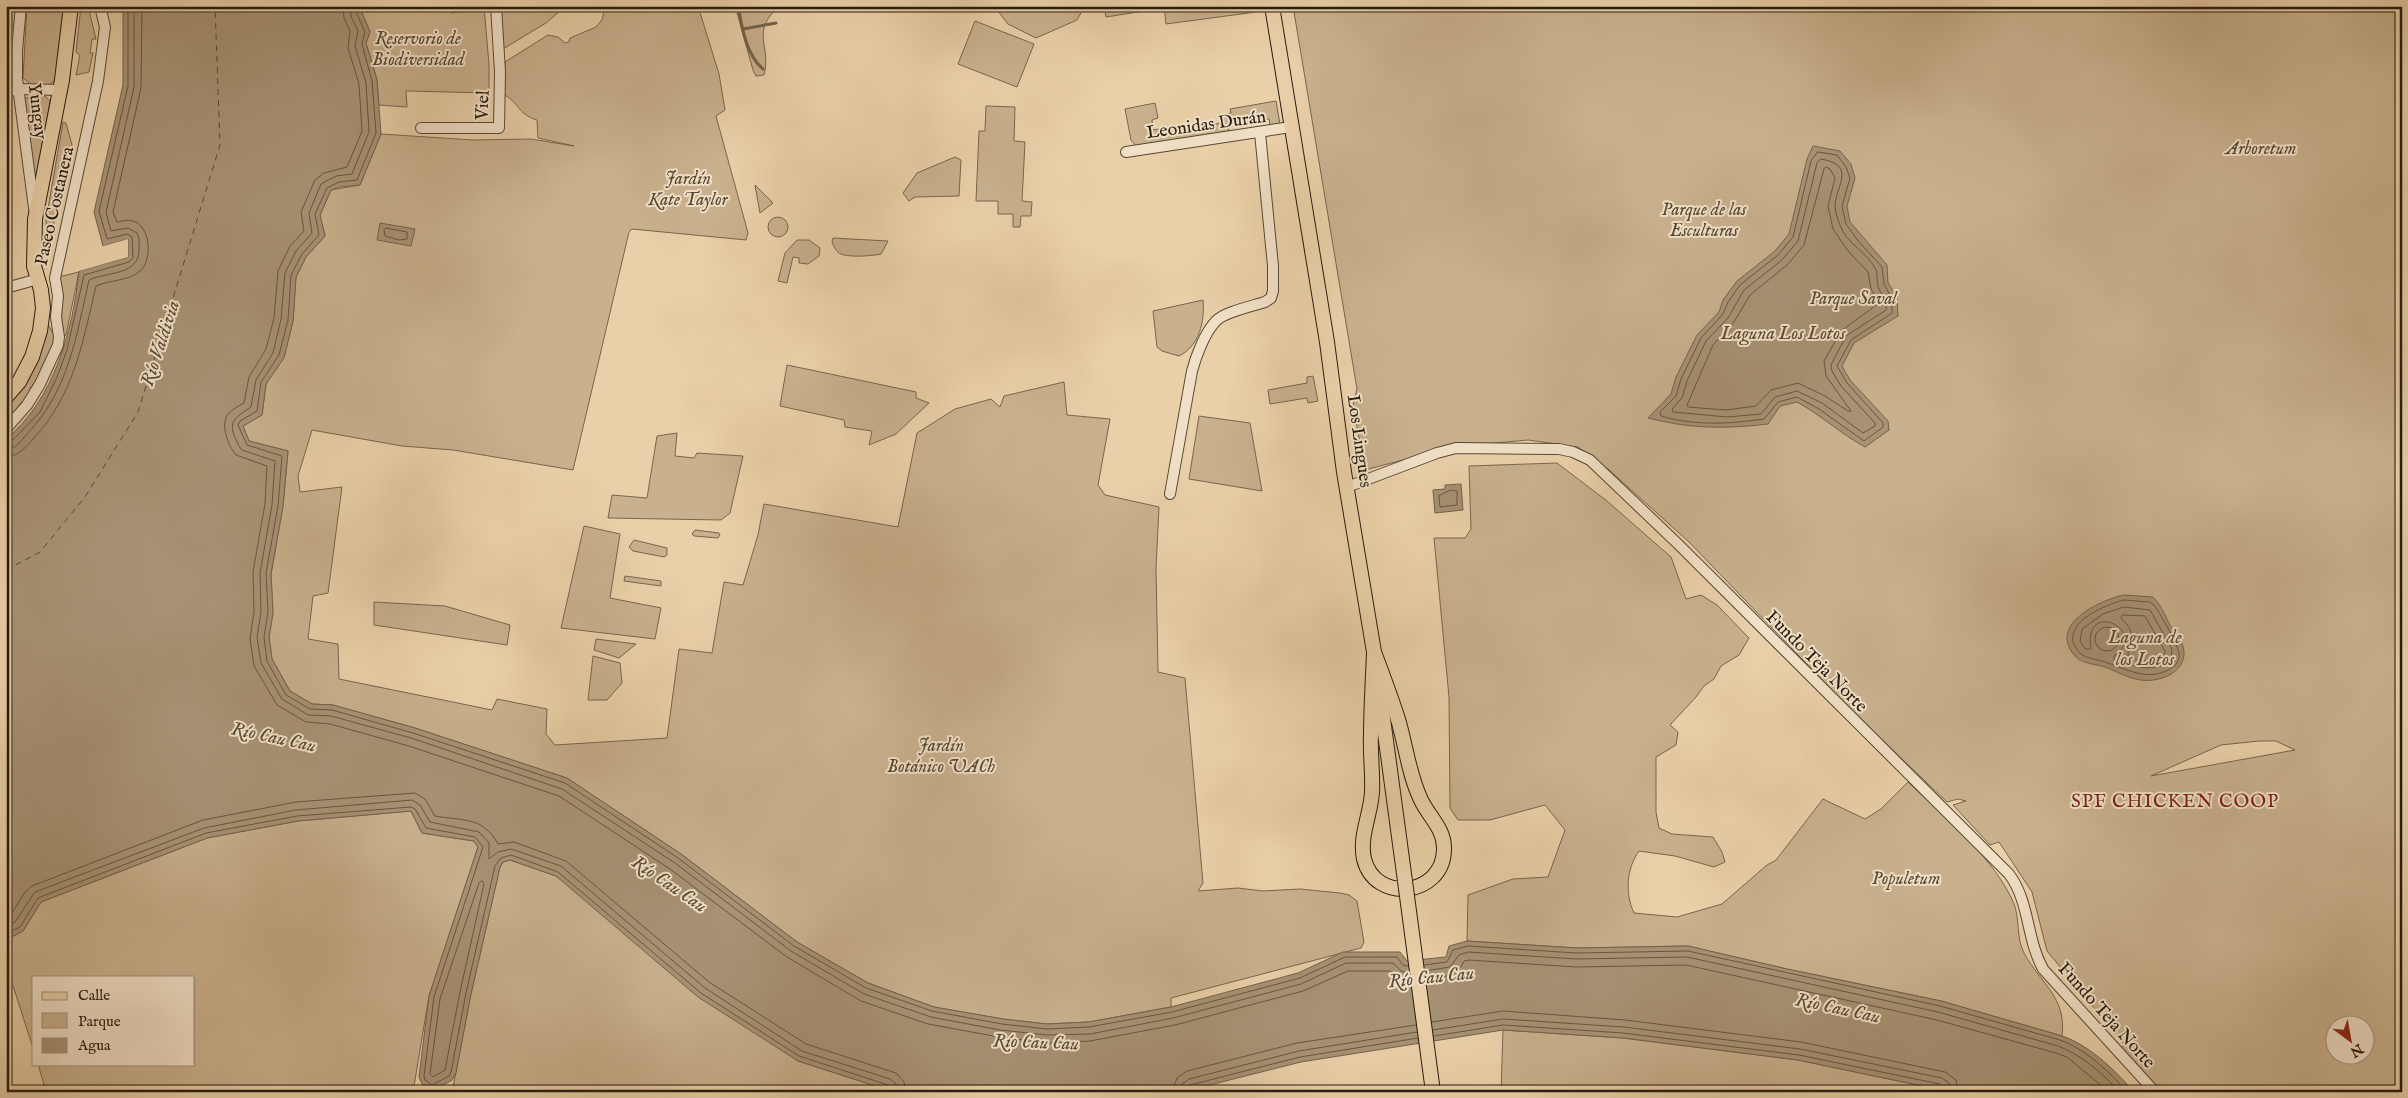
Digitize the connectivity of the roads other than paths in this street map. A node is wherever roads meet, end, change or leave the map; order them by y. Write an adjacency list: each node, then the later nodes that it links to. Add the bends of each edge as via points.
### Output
1 (21, 6): 6 (street, Yungay, via 17,50)
2 (71, 6): 7 (main road)
3 (100, 6): 17 (street, Paseo Costanera, via 104,27 98,81 55,278 59,340 40,384)
4 (496, 6): 10 (street, Viel, via 499,128)
5 (1272, 6): 9 (main road, Los Lingues)
6 (19, 89): 7 (street); 8 (street); 13 (street, Yungay)
7 (60, 90): 13 (main road)
8 (6, 92)
9 (1291, 127): 11 (street, Leonidas Durán); 18 (main road, Los Lingues, via 1328,342)
10 (421, 128)
11 (1260, 133): 12 (street, Leonidas Durán); 19 (street, via 1273,291 1265,302 1217,320 1194,360)
12 (1126, 152)
13 (35, 219): 14 (main road, via 34,266)
14 (38, 279): 15 (street); 16 (main road, via 43,308 40,331 32,358)
15 (6, 288)
16 (6, 397)
17 (6, 429)
18 (1347, 487): 20 (main road, Los Lingues); 22 (street, Fundo Teja Norte, via 1456,448 1559,449 1590,460 2009,874 2021,895 2034,948 2043,968)
19 (1170, 494)
20 (1374, 652): 20 (main road, via 1372,790 1363,856 1377,880 1395,889 1409,889 1434,876 1441,864 1444,843 1439,827 1422,802 1410,774 1397,717); 21 (main road, Los Lingues, bridge)
21 (1433, 1092)
22 (2155, 1092)

